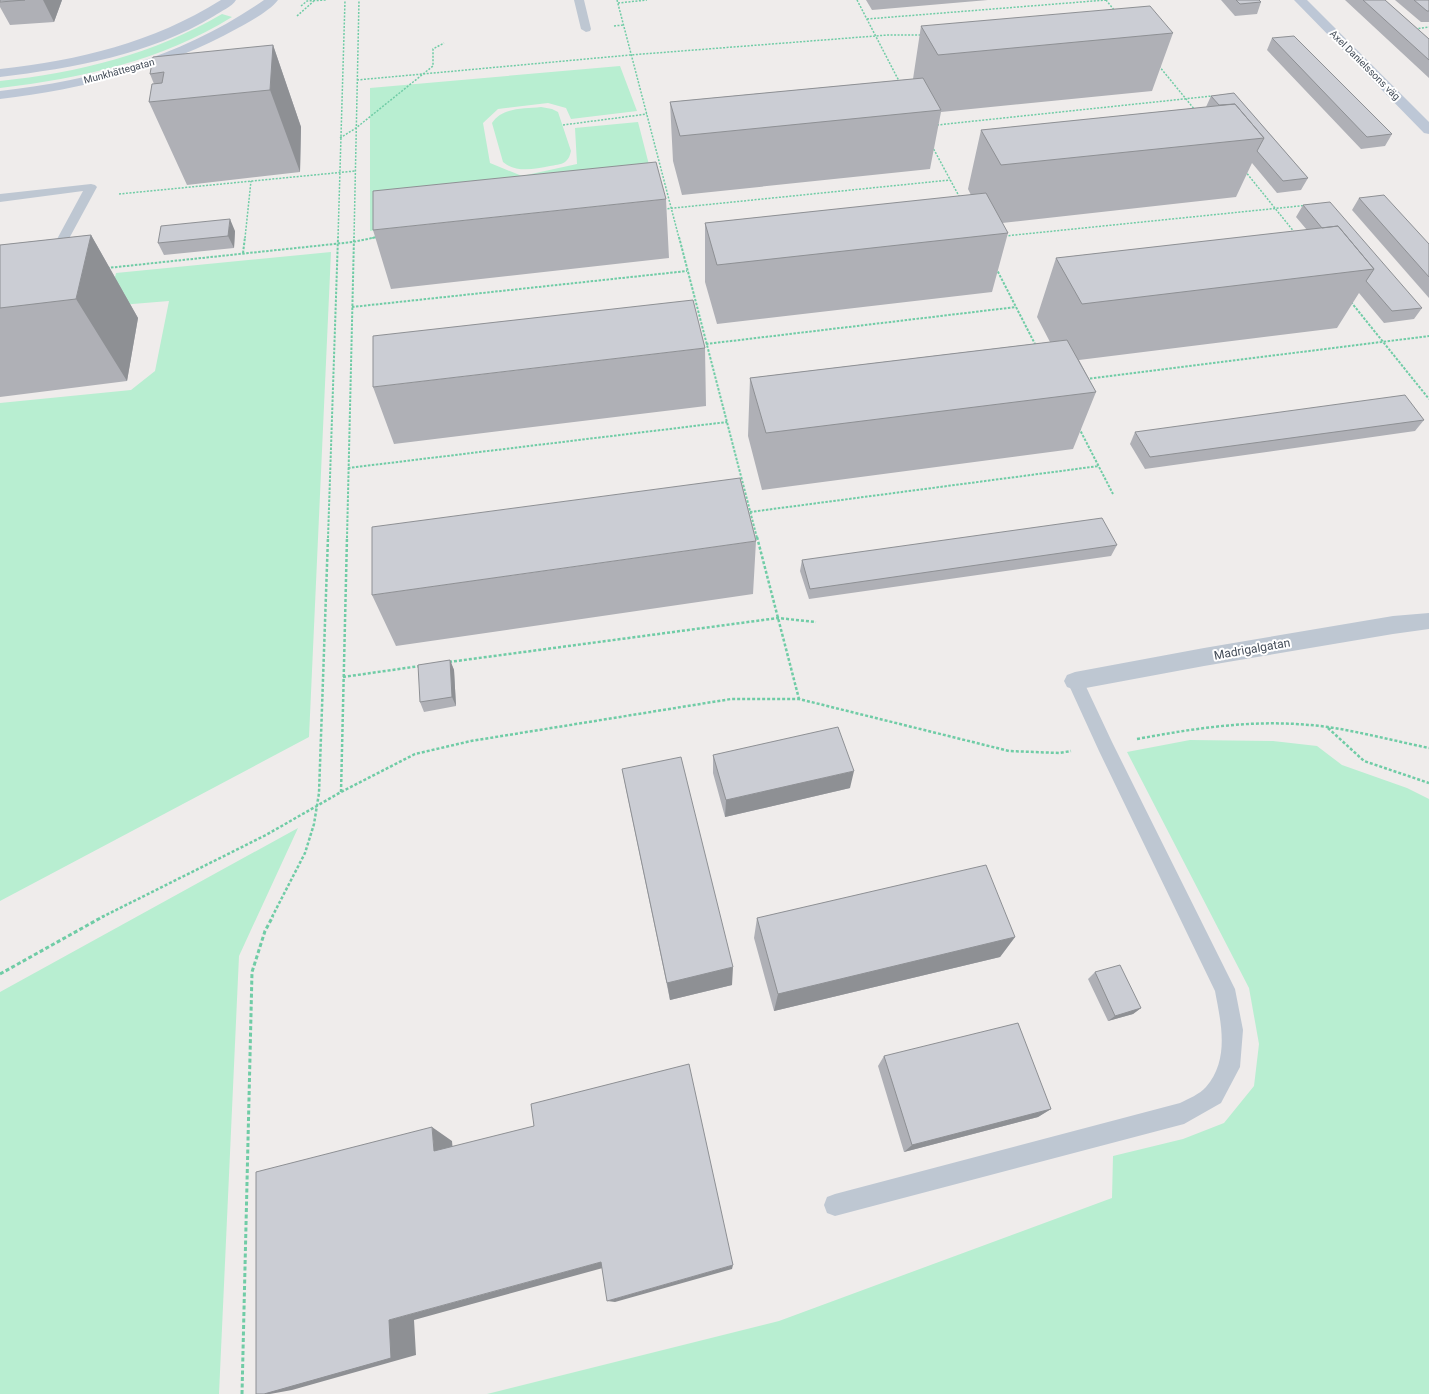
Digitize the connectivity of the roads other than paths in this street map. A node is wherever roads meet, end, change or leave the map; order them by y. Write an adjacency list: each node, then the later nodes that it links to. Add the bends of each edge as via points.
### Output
1 (230, 0): 6 (street, Munkhättegatan, via 210,14 178,30 116,52 71,63)
2 (272, 0): 7 (street, Munkhättegatan, via 253,14 203,42 147,65 73,84)
3 (579, 0): 5 (lane)
4 (1300, 0): 8 (street, Axel Danielssons väg)
5 (586, 29)
6 (0, 72)
7 (0, 95)
8 (1429, 130)
9 (0, 198): 10 (lane, via 91,187 61,243 44,256)
10 (37, 258)
11 (1429, 621): 12 (street, Madrigalgatan, via 1393,625)
12 (1075, 681): 13 (lane, via 1225,989 1233,1030 1230,1067 1213,1095 1184,1113)
13 (835, 1205)

